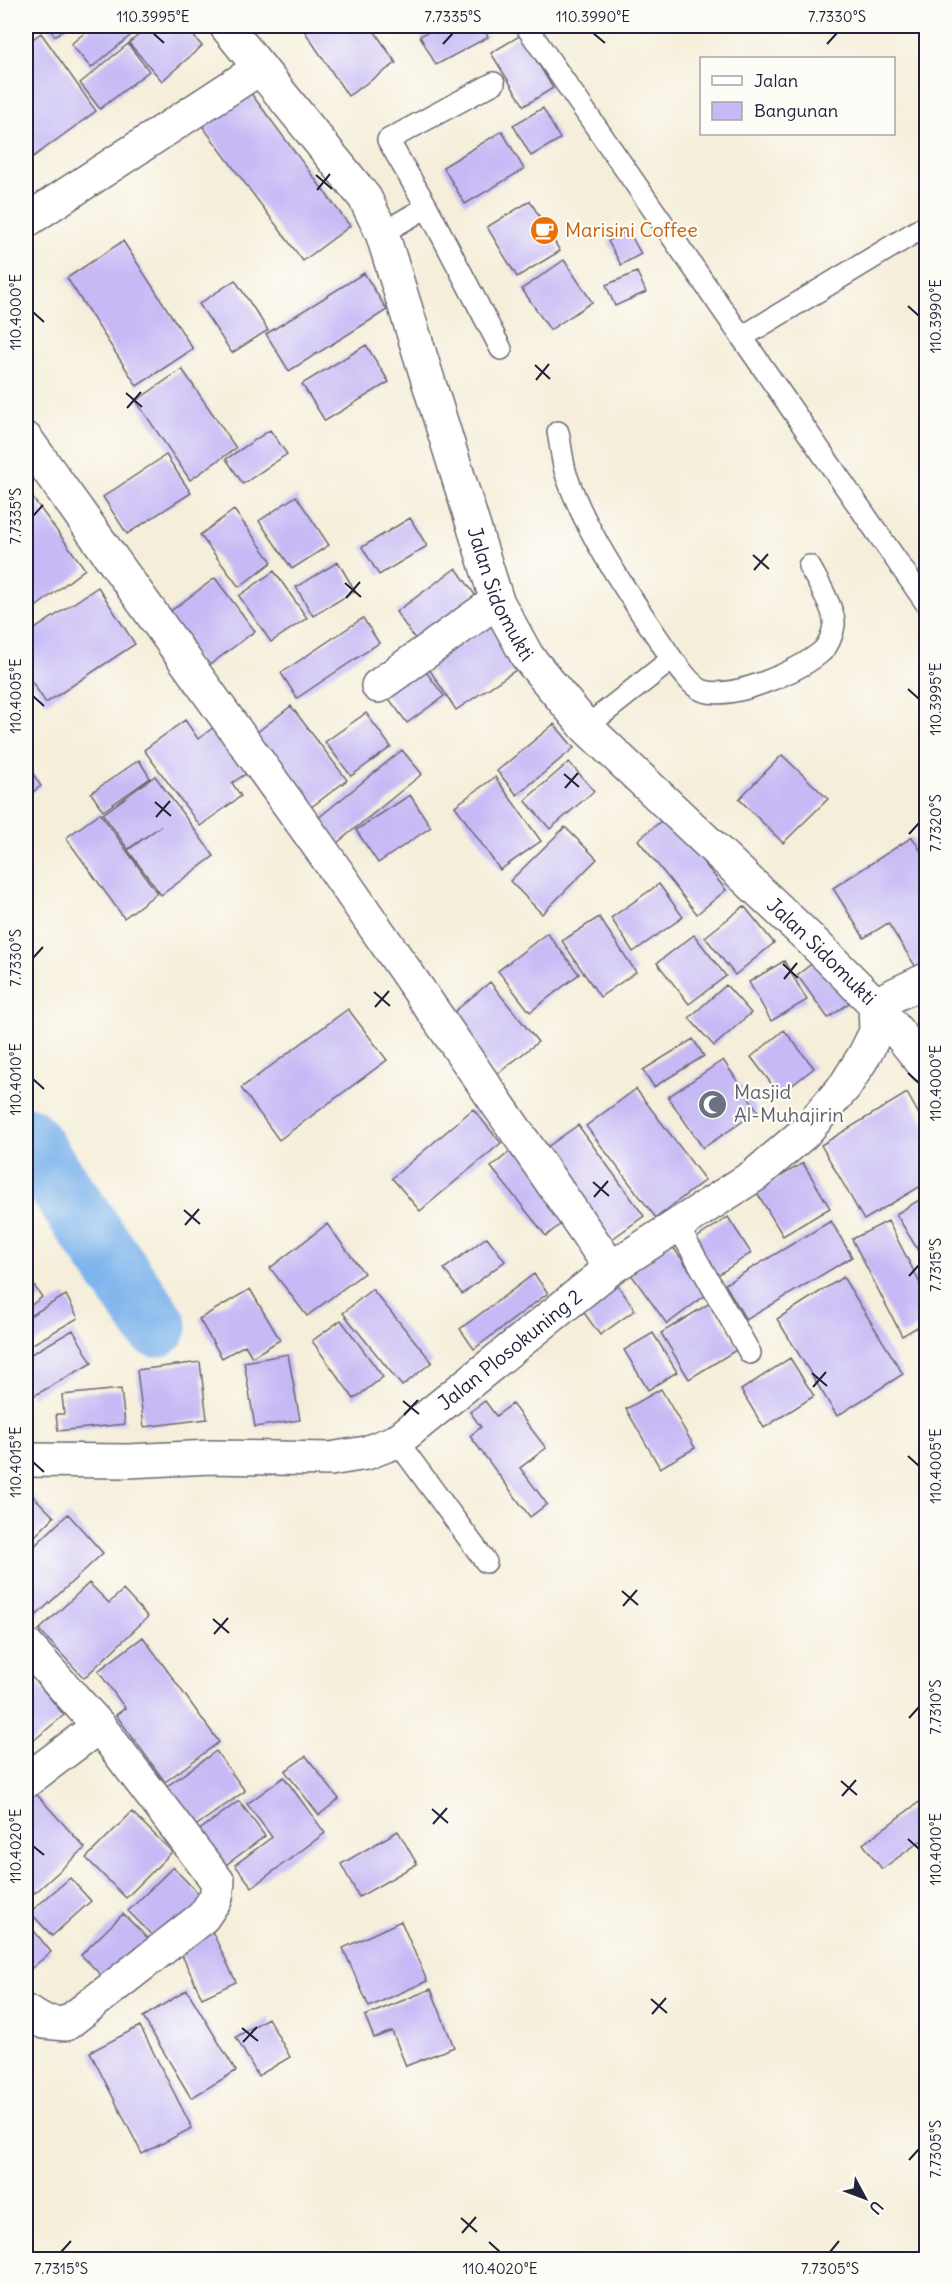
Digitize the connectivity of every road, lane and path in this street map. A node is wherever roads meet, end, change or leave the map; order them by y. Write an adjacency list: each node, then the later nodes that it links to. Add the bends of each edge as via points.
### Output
1 (226, 26): 3 (street, Jalan Sidomukti)
2 (526, 26): 9 (lane)
3 (260, 68): 6 (street); 8 (street, Jalan Sidomukti, via 365,198)
4 (494, 82): 5 (lane, via 388,140)
5 (427, 207): 8 (lane); 10 (lane)
6 (26, 221)
7 (922, 228): 9 (lane)
8 (382, 233): 14 (street, Jalan Sidomukti)
9 (742, 337): 15 (lane)
10 (501, 348)
11 (558, 432): 16 (lane, via 566,473 588,523 624,587)
12 (26, 439): 23 (street, via 323,852)
13 (809, 566): 16 (lane, via 835,623 822,652 743,690 712,692 694,684)
14 (497, 601): 17 (street); 18 (street, Jalan Sidomukti, via 527,656)
15 (927, 603)
16 (672, 659): 18 (lane)
17 (378, 686)
18 (586, 727): 20 (street, Jalan Sidomukti)
19 (927, 980): 20 (street)
20 (874, 1004): 21 (street, Jalan Sidomukti); 22 (street, Jalan Plosokuning 2, via 876,1032 846,1086 804,1132 755,1175)
21 (927, 1067)
22 (677, 1225): 23 (street, Jalan Plosokuning 2); 24 (lane)
23 (611, 1268): 25 (street, Jalan Plosokuning 2)
24 (750, 1353)
25 (397, 1441): 26 (street, Jalan Plosokuning 2, via 384,1448 330,1459); 27 (lane)
26 (26, 1460)
27 (486, 1562)
28 (26, 1645): 29 (street)
29 (99, 1726): 30 (street); 31 (street, via 218,1882 216,1898 203,1917 66,2024 44,2022)
30 (26, 1781)
31 (26, 2012)

